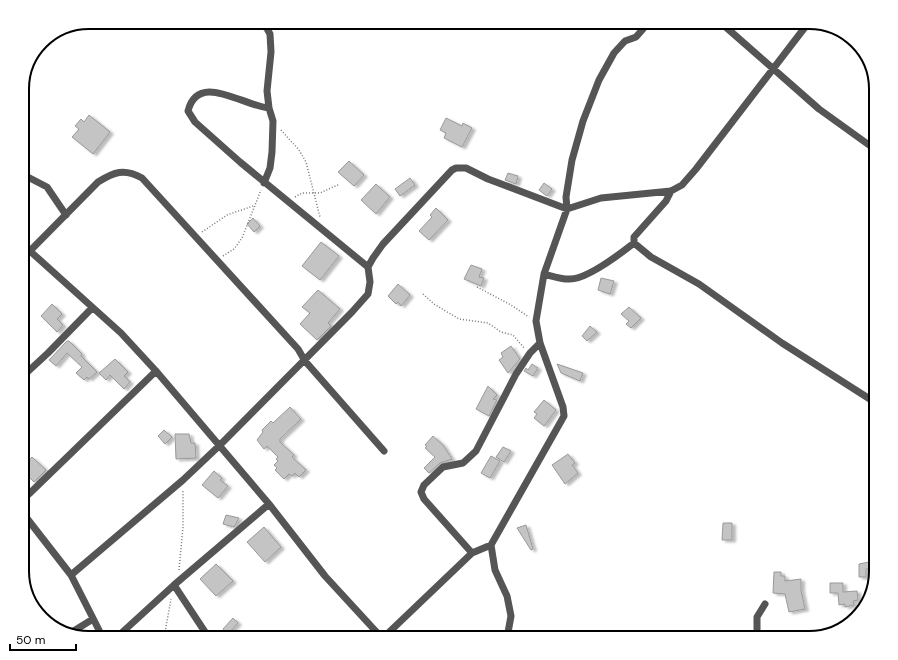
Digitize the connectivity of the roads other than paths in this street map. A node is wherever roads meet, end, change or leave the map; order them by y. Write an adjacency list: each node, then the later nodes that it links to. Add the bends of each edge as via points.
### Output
1 (267, 29): 6 (street, via 271,52 267,92)
2 (644, 29): 11 (street, via 636,38 619,46 599,80 583,121 572,160 566,197)
3 (728, 29): 5 (street)
4 (804, 29): 5 (street)
5 (774, 68): 7 (street, via 819,109); 10 (street, via 696,169 682,185)
6 (269, 108): 9 (street, via 273,121 271,160); 9 (street, via 254,106 218,91 196,95 188,111 195,122)
7 (869, 145)
8 (29, 178): 12 (street, via 47,187)
9 (264, 183): 15 (street)
10 (671, 192): 11 (street, via 606,198); 13 (street, via 634,237)
11 (567, 209): 15 (street, via 466,168 456,168 383,244); 16 (street)
12 (66, 215): 14 (street); 19 (street, via 98,182 112,173 127,172 142,178 298,349)
13 (634, 243): 16 (street, via 606,264 575,278); 22 (street, via 651,257 699,284 782,343)
14 (31, 252): 17 (street)
15 (368, 267): 19 (street, via 368,294)
16 (544, 274): 18 (street, via 536,321)
17 (92, 308): 20 (street); 21 (street, via 121,333)
18 (540, 343): 28 (street, via 564,416); 29 (street, via 516,374 476,452 463,464 443,466 424,485 421,492 424,499)
19 (305, 361): 23 (street); 24 (street)
20 (29, 371)
21 (156, 371): 23 (street); 25 (street)
22 (869, 399)
23 (220, 445): 26 (street); 30 (street)
24 (384, 451)
25 (29, 494)
26 (269, 504): 31 (street); 38 (street, via 325,576)
27 (29, 521): 30 (street)
28 (491, 545): 29 (street); 40 (street, via 496,570 507,596 511,616)
29 (472, 553): 39 (street)
30 (71, 575): 33 (street)
31 (174, 585): 36 (street); 37 (street)
32 (765, 604): 41 (street, via 757,617)
33 (93, 619): 34 (street); 35 (street)
34 (77, 629)
35 (99, 631)
36 (124, 631)
37 (204, 631)
38 (376, 631)
39 (389, 631)
40 (508, 631)
41 (757, 631)

